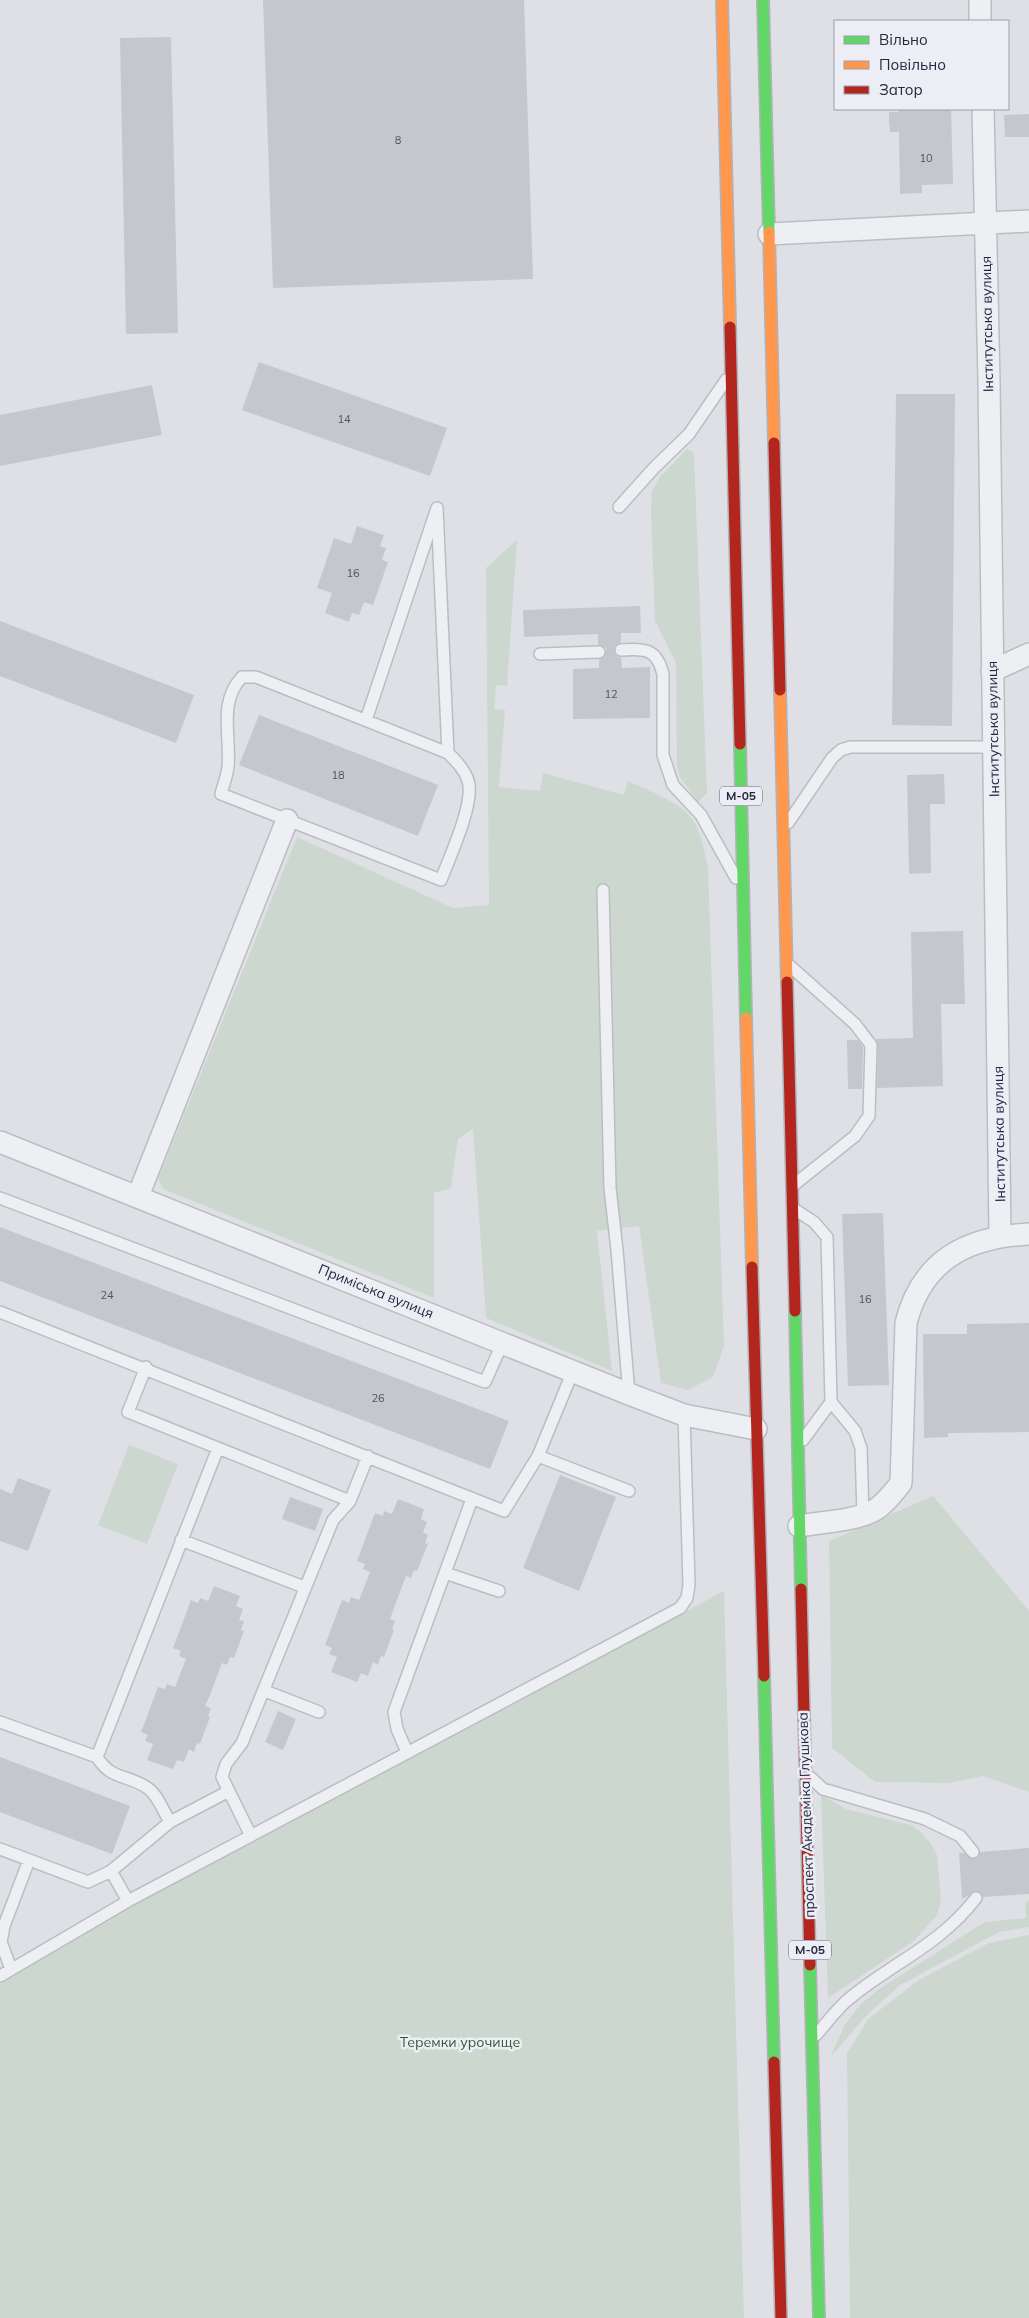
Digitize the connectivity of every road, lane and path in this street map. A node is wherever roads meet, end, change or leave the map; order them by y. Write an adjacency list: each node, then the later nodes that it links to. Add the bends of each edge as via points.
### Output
1 (722, 0): 9 (highway, М-05)
2 (763, 0): 8 (highway, М-05)
3 (980, 0): 4 (street)
4 (980, 20)
5 (982, 110): 7 (street, Інститутська вулиця)
6 (1029, 221): 7 (street)
7 (986, 223): 8 (street); 15 (street, Інститутська вулиця)
8 (769, 234): 20 (highway, М-05)
9 (731, 372): 10 (lane, via 689,434); 22 (highway, М-05)
10 (619, 507)
11 (621, 650): 22 (lane, via 645,649 654,654 660,664 663,755 673,785 700,815)
12 (599, 652): 13 (lane)
13 (540, 654)
14 (1029, 654): 15 (street)
15 (992, 671): 17 (street, Інститутська вулиця)
16 (366, 720): 18 (lane); 18 (lane, via 437,508); 19 (lane, via 256,677 242,677 232,687 228,701 228,769 221,794)
17 (993, 747): 20 (lane, via 850,747 841,750 832,758); 30 (street, Інститутська вулиця)
18 (448, 753): 19 (lane, via 462,768 469,783 469,801 441,880)
19 (286, 820): 26 (street)
20 (783, 831): 23 (highway, М-05)
21 (603, 890): 35 (lane, via 610,1188)
22 (744, 890): 38 (highway, М-05)
23 (787, 963): 25 (highway, М-05); 25 (lane, via 856,1024 871,1045 870,1116 855,1136)
24 (0, 1142): 26 (street, Приміська вулиця)
25 (791, 1186): 28 (highway, М-05)
26 (138, 1196): 32 (street, Приміська вулиця)
27 (0, 1198): 32 (lane, via 484,1382)
28 (792, 1208): 36 (lane, via 814,1222 827,1237); 39 (highway, М-05)
29 (1029, 1234): 30 (street)
30 (1000, 1236): 46 (street, via 944,1260 926,1276 911,1301 906,1323 901,1483 890,1497)
31 (0, 1312): 33 (lane)
32 (503, 1342): 34 (street, Приміська вулиця)
33 (146, 1367): 40 (lane, via 128,1412); 41 (lane)
34 (573, 1371): 35 (street, Приміська вулиця); 42 (lane)
35 (629, 1394): 37 (street, Приміська вулиця)
36 (831, 1402): 39 (lane); 46 (lane, via 855,1431 861,1448)
37 (684, 1414): 38 (street, Приміська вулиця); 55 (lane, via 689,1585 687,1598 680,1608)
38 (756, 1429): 70 (highway, М-05)
39 (798, 1447): 47 (highway, М-05)
40 (218, 1448): 45 (lane); 48 (lane)
41 (368, 1456): 44 (lane); 45 (lane)
42 (538, 1456): 43 (lane); 44 (lane, via 504,1511)
43 (629, 1491)
44 (472, 1499): 49 (lane)
45 (350, 1501): 50 (lane, via 333,1520)
46 (863, 1515): 47 (street)
47 (800, 1526): 57 (highway, проспект Академіка Глушкова / М-05)
48 (181, 1540): 50 (lane); 56 (lane)
49 (445, 1573): 51 (lane); 55 (lane, via 394,1712 396,1729)
50 (304, 1587): 52 (lane)
51 (498, 1592)
52 (265, 1691): 53 (lane); 58 (lane, via 242,1743 226,1764 222,1777)
53 (320, 1712)
54 (0, 1722): 56 (lane)
55 (407, 1752): 60 (lane)
56 (97, 1757): 59 (lane, via 114,1775 146,1787 153,1793)
57 (805, 1773): 62 (lane, via 823,1789 924,1819 960,1836); 69 (highway, проспект Академіка Глушкова / М-05)
58 (229, 1791): 59 (lane); 60 (lane)
59 (170, 1822): 64 (lane)
60 (251, 1836): 66 (lane)
61 (0, 1849): 63 (lane)
62 (973, 1852)
63 (29, 1860): 64 (lane, via 88,1882); 67 (lane, via 1,1942)
64 (111, 1871): 66 (lane)
65 (976, 1898): 69 (lane, via 941,1935 849,1998)
66 (128, 1901): 67 (lane)
67 (11, 1969): 68 (lane)
68 (0, 1976)
69 (813, 2038): 71 (highway, проспект Академіка Глушкова / М-05)
70 (781, 2318)
71 (819, 2318)

